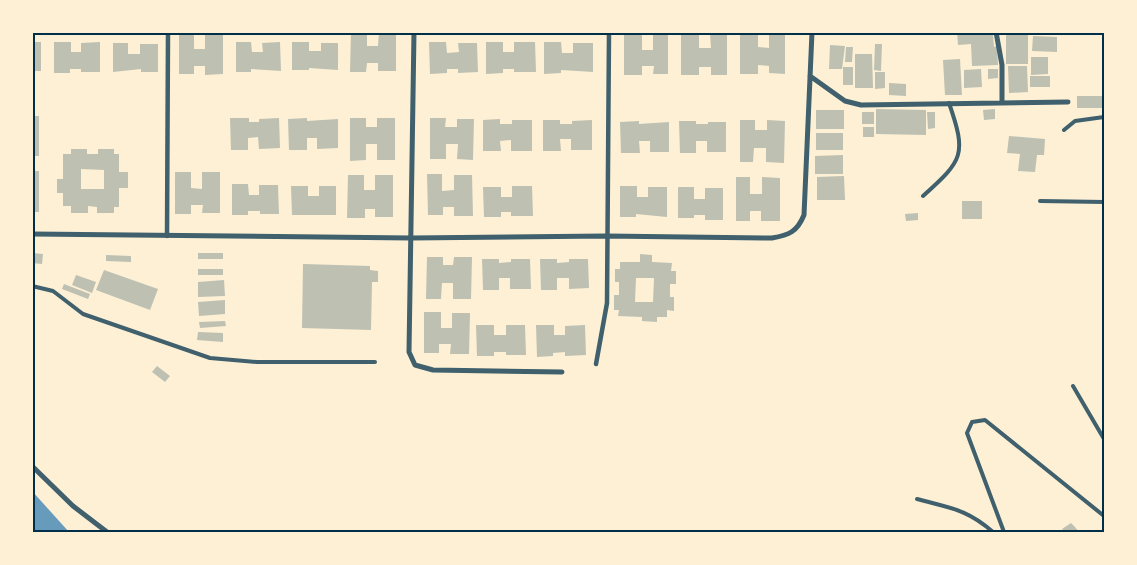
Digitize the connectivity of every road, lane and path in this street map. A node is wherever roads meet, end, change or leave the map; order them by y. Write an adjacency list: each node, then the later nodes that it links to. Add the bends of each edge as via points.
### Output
1 (168, 32): 16 (street)
2 (414, 32): 18 (street)
3 (609, 32): 17 (street)
4 (812, 32): 6 (street)
5 (996, 32): 9 (street, via 1002,65)
6 (810, 76): 8 (street, via 845,100 861,105); 17 (street, via 804,216 798,228 788,235 772,238)
7 (1068, 102): 9 (street)
8 (949, 103): 9 (street); 12 (lane, via 959,132 959,157 948,174)
9 (1002, 103)
10 (1104, 117): 11 (lane, via 1075,121)
11 (1064, 130)
12 (923, 196)
13 (1040, 201): 14 (lane)
14 (1104, 202)
15 (32, 234): 16 (street)
16 (167, 236): 18 (street)
17 (606, 236): 18 (street); 21 (street, via 607,303)
18 (411, 238): 22 (street, via 409,352 415,365 433,370)
19 (32, 286): 20 (lane, via 53,291 83,314 210,358 257,362)
20 (375, 362)
21 (596, 364)
22 (562, 372)
23 (1073, 386): 24 (lane)
24 (1104, 439)
25 (32, 466): 28 (street, via 73,506)
26 (917, 499): 29 (lane, via 962,510)
27 (1104, 516): 30 (lane, via 985,420 972,422 967,433)
28 (107, 532)
29 (993, 532)
30 (1004, 532)

